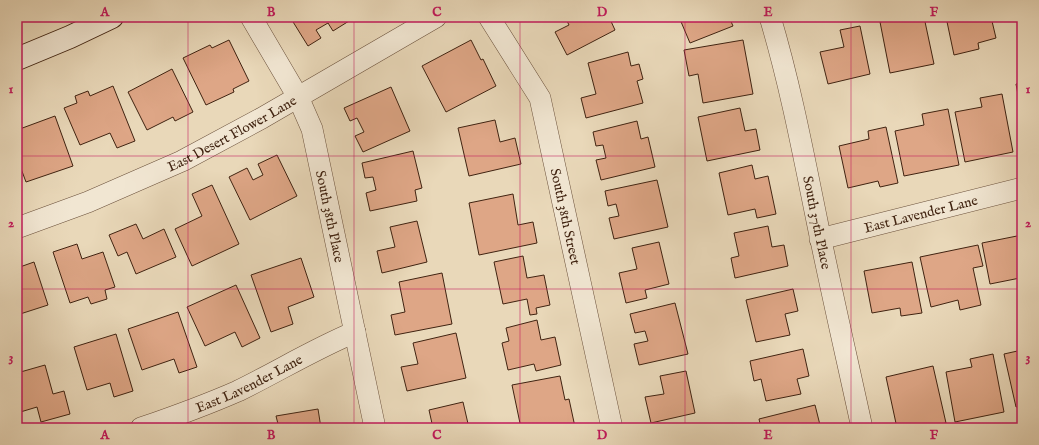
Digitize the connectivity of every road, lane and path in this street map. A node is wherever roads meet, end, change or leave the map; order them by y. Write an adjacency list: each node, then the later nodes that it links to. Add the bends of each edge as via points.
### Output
1 (112, 17): 6 (street)
2 (251, 17): 7 (street, South 38th Place)
3 (436, 17): 7 (street, East Desert Flower Lane)
4 (489, 17): 14 (street, South 38th Street, via 540,98)
5 (770, 17): 10 (street, South 37th Place, via 784,64)
6 (17, 59)
7 (298, 97): 9 (street, East Desert Flower Lane, via 182,161 88,202); 11 (street, South 38th Place, via 312,129)
8 (1022, 188): 10 (street, East Lavender Lane)
9 (17, 228)
10 (820, 239): 15 (street, South 37th Place)
11 (355, 332): 12 (street, East Lavender Lane, via 237,391); 13 (street, South 38th Place)
12 (141, 428)
13 (375, 428)
14 (612, 428)
15 (862, 428)

